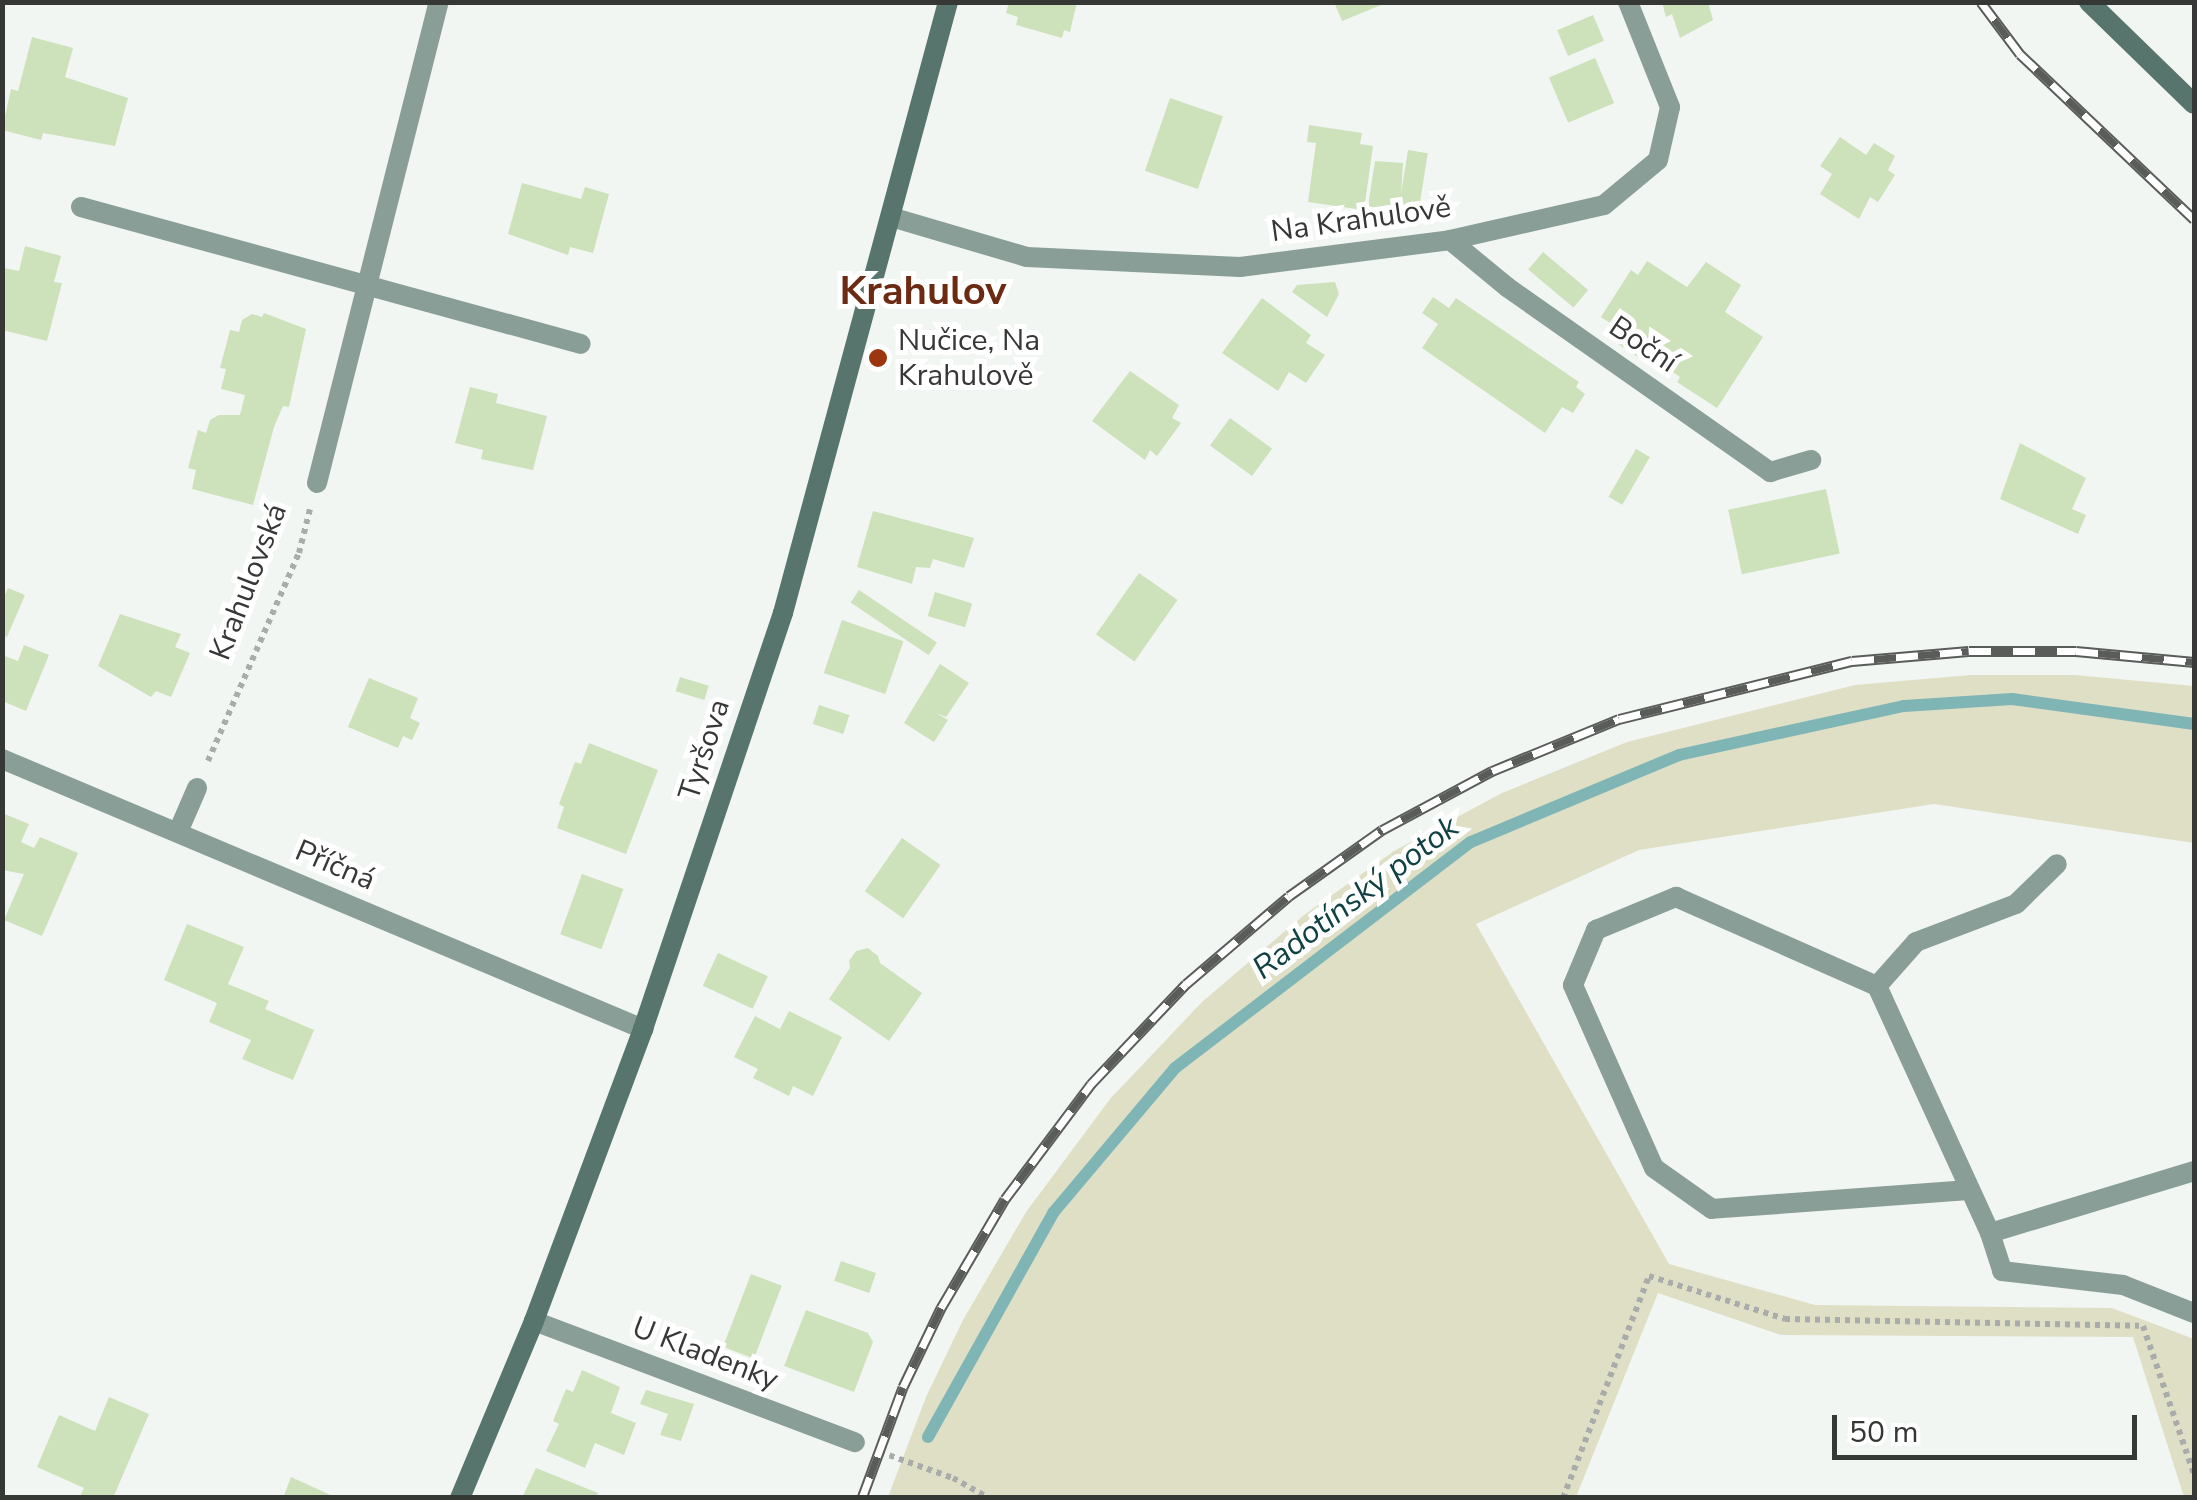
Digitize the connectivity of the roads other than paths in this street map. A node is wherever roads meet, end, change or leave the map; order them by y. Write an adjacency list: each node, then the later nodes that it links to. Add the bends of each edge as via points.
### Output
1 (439, 2): 9 (street, Krahulovská)
2 (948, 2): 7 (street, Tyršova)
3 (1628, 2): 8 (street, Na Krahulově, via 1670,107 1658,160 1604,204)
4 (2089, 2): 5 (street)
5 (2194, 104)
6 (81, 207): 9 (street)
7 (891, 217): 8 (street, Na Krahulově, via 1027,257 1240,267); 18 (street, Tyršova, via 782,612)
8 (1450, 240): 11 (street, Boční, via 1770,472)
9 (364, 285): 10 (street); 12 (street, Krahulovská)
10 (580, 344)
11 (1810, 460)
12 (316, 483)
13 (2, 759): 15 (street, Příčná)
14 (196, 788): 15 (street)
15 (178, 832): 18 (street, Příčná)
16 (2057, 864): 17 (street, via 2016,904 1916,942)
17 (1877, 986): 20 (street); 20 (street, via 1676,897 1596,930 1573,985 1654,1168 1712,1209)
18 (643, 1029): 23 (street, Tyršova)
19 (2194, 1171): 21 (street)
20 (1970, 1190): 21 (street)
21 (1990, 1233): 22 (street, via 2002,1271 2122,1286)
22 (2194, 1313)
23 (534, 1321): 24 (street, U Kladenky); 25 (street, Tyršova)
24 (855, 1442)
25 (460, 1498)

